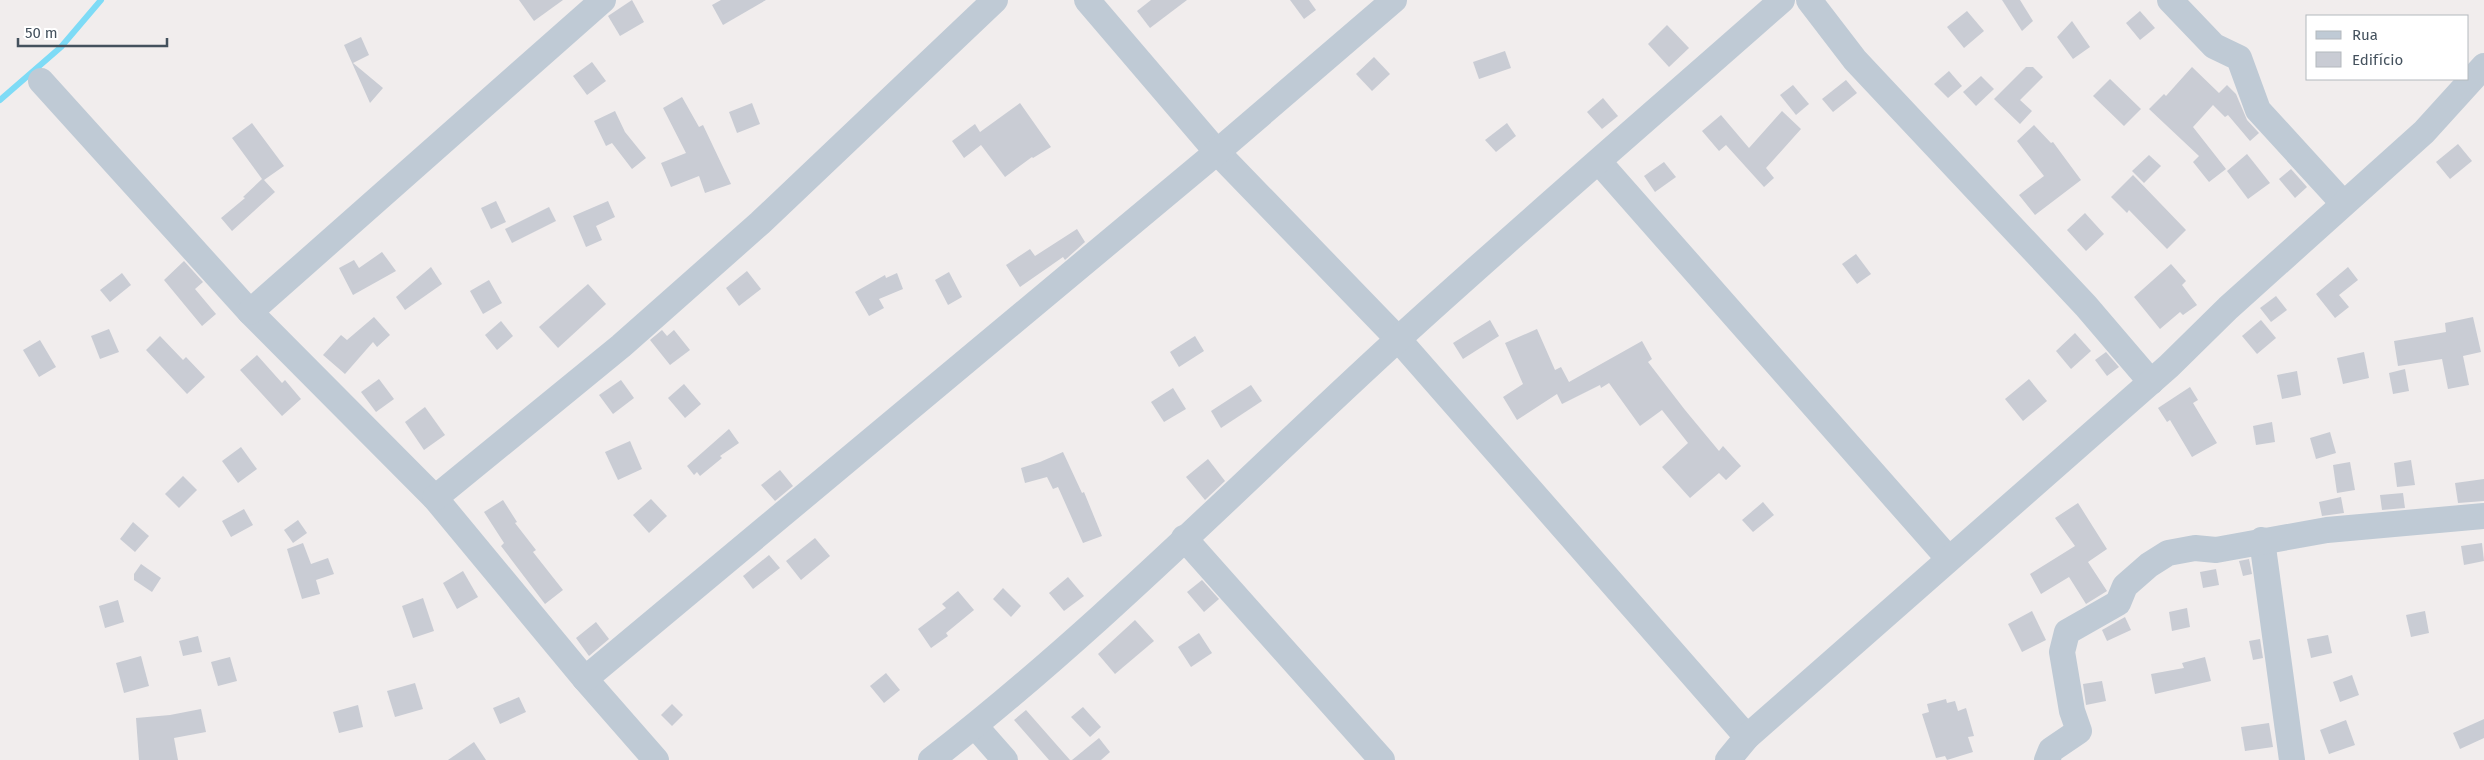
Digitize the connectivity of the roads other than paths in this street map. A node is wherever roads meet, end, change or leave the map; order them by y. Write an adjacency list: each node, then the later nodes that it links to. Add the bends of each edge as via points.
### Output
1 (603, 0): 13 (street)
2 (996, 0): 16 (street, via 753,229 621,346)
3 (1087, 0): 10 (street)
4 (1394, 0): 10 (street)
5 (1782, 0): 11 (street)
6 (1809, 0): 15 (street, via 1854,60 2086,306)
7 (2170, 0): 12 (street, via 2214,46 2239,58 2258,110)
8 (2484, 66): 12 (street, via 2424,132)
9 (41, 81): 13 (street)
10 (1217, 152): 14 (street); 21 (street)
11 (1599, 162): 14 (street); 20 (street)
12 (2343, 203): 15 (street)
13 (250, 312): 16 (street)
14 (1398, 339): 18 (street); 23 (street)
15 (2151, 382): 20 (street)
16 (435, 498): 21 (street)
17 (2484, 516): 19 (street, via 2327,530)
18 (1184, 538): 22 (street); 27 (street)
19 (2262, 540): 29 (street, via 2216,550 2195,548 2168,553 2148,565 2126,586 2118,604 2067,632 2062,652 2078,731 2050,750); 30 (street)
20 (1948, 558): 23 (street)
21 (585, 679): 24 (street)
22 (975, 726): 25 (street); 26 (street)
23 (1746, 737): 28 (street)
24 (656, 760)
25 (931, 760)
26 (1005, 760)
27 (1382, 760)
28 (1728, 760)
29 (2047, 760)
30 (2292, 760)

